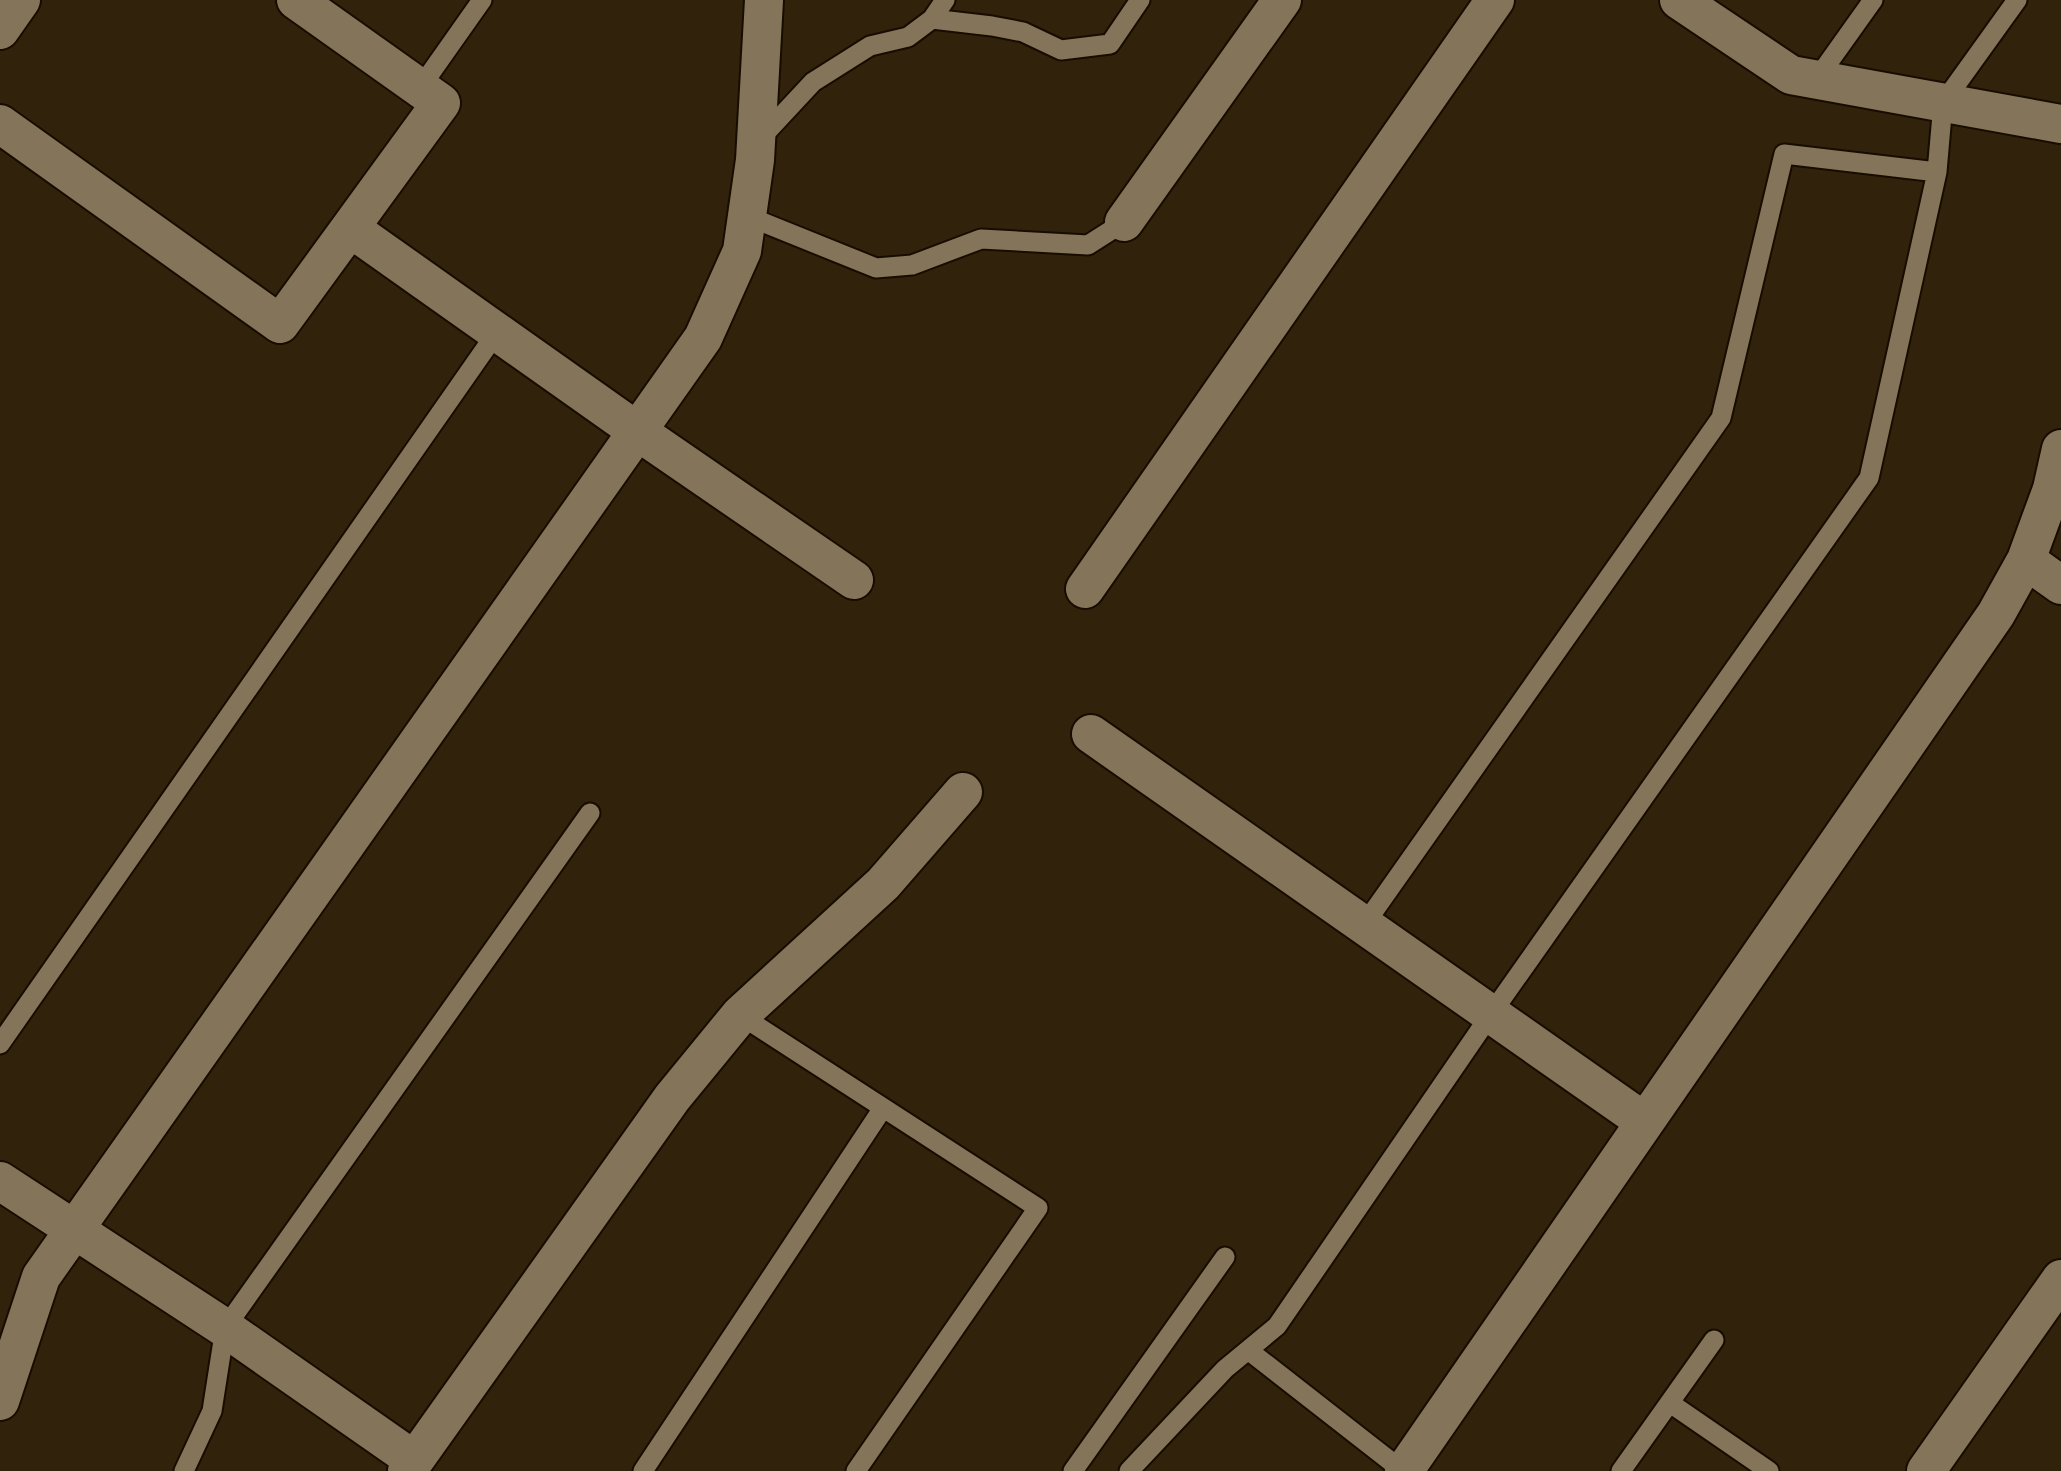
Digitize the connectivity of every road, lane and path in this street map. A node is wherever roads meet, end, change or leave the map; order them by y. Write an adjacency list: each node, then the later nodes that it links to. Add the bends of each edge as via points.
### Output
1 (21, 0): 13 (street)
2 (296, 0): 15 (street)
3 (482, 0): 15 (lane)
4 (764, 0): 19 (street)
5 (944, 0): 12 (lane)
6 (1140, 0): 12 (lane, via 1110,44 1061,50 1023,32)
7 (1282, 0): 22 (street)
8 (1495, 0): 30 (street)
9 (1679, 0): 14 (street, via 1791,75)
10 (1873, 0): 14 (lane)
11 (2017, 0): 16 (lane)
12 (932, 19): 19 (lane, via 908,37 870,46 813,82)
13 (0, 29)
14 (1816, 80): 16 (street)
15 (420, 88): 23 (street, via 441,103)
16 (1943, 103): 18 (street); 20 (lane)
17 (0, 124): 23 (street, via 279,324)
18 (2061, 124)
19 (756, 143): 21 (street)
20 (1937, 172): 34 (lane, via 1784,153 1721,418); 35 (lane, via 1869,478)
21 (747, 216): 22 (lane, via 876,268 912,265 981,239 1088,245); 25 (street, via 742,251 703,338)
22 (1124, 222)
23 (350, 228): 24 (street)
24 (497, 332): 25 (street); 37 (lane)
25 (637, 431): 28 (street); 41 (street)
26 (2061, 449): 27 (street)
27 (2026, 560): 29 (street); 39 (street, via 1996,614)
28 (854, 580)
29 (2061, 585)
30 (1085, 589)
31 (1091, 734): 34 (street)
32 (963, 792): 36 (street, via 883,884)
33 (590, 813): 44 (lane)
34 (1364, 925): 35 (street)
35 (1492, 1014): 39 (street); 46 (lane, via 1277,1326)
36 (740, 1015): 38 (lane); 49 (street, via 672,1098)
37 (0, 1044)
38 (883, 1108): 51 (lane); 52 (lane, via 1038,1208)
39 (1645, 1122): 55 (street)
40 (0, 1181): 41 (street)
41 (73, 1230): 44 (street); 47 (street, via 41,1277)
42 (1225, 1257): 53 (lane)
43 (2061, 1279): 58 (street)
44 (225, 1328): 49 (street); 50 (lane, via 212,1411)
45 (1714, 1340): 48 (lane)
46 (1248, 1349): 54 (lane); 55 (lane)
47 (0, 1401)
48 (1670, 1403): 56 (lane); 57 (lane)
49 (410, 1465)
50 (184, 1471)
51 (643, 1471)
52 (856, 1471)
53 (1073, 1471)
54 (1129, 1471)
55 (1404, 1471)
56 (1621, 1471)
57 (1769, 1471)
58 (1926, 1471)

